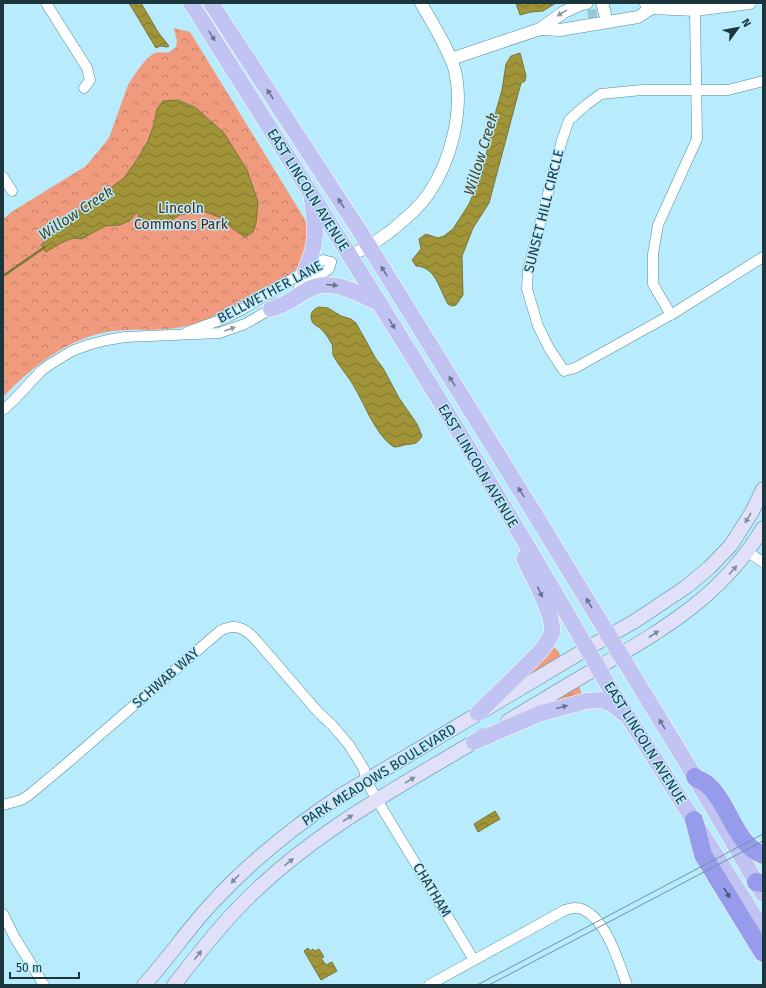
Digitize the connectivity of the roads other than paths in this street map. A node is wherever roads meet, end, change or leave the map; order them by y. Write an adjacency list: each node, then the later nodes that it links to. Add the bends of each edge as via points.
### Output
1 (46, 3): 13 (street, via 87,68 90,80)
2 (191, 3): 17 (main road, EAST LINCOLN AVENUE, one-way to 17)
3 (211, 3): 18 (main road, EAST LINCOLN AVENUE, one-way to 3)
4 (421, 3): 11 (street)
5 (750, 3): 8 (street)
6 (583, 4): 9 (street); 10 (street, one-way to 10, via 564,12)
7 (647, 8): 8 (street); 9 (street); 9 (street, via 638,17)
8 (695, 10): 14 (street)
9 (593, 15): 10 (street, via 560,30)
10 (540, 29): 11 (street)
11 (451, 59): 18 (street, via 456,83 457,112 452,143 442,169 428,194 408,216)
12 (763, 81): 14 (street, via 728,90)
13 (84, 88)
14 (697, 90): 24 (street, via 697,139 658,225 653,254 653,284); 24 (street, SUNSET HILL CIRCLE, via 642,90 601,94 569,120 528,270 527,289 538,326 564,371 575,368)
15 (3, 177): 16 (street)
16 (12, 191)
17 (312, 195): 18 (main road, EAST LINCOLN AVENUE); 21 (main road, via 316,239)
18 (359, 251): 20 (street); 22 (main road, EAST LINCOLN AVENUE); 32 (main road, EAST LINCOLN AVENUE, one-way to 18)
19 (763, 257): 24 (street, SUNSET HILL CIRCLE)
20 (331, 262): 21 (street, BELLWETHER LANE, via 323,260); 23 (street, BELLWETHER LANE, via 329,269 276,302)
21 (306, 271): 25 (street, BELLWETHER LANE, via 243,309)
22 (379, 303): 23 (main road, one-way to 22, via 310,289 327,285 346,288); 27 (main road, EAST LINCOLN AVENUE, one-way to 27)
23 (271, 309): 25 (street, BELLWETHER LANE, one-way to 23, via 219,333 245,324)
24 (671, 315)
25 (178, 335): 26 (street, BELLWETHER LANE, via 117,338 88,345 41,371)
26 (3, 410)
27 (480, 469): 33 (main road, EAST LINCOLN AVENUE); 36 (main road, one-way to 36, via 538,588 552,622 552,632 541,651)
28 (763, 489): 32 (main road, PARK MEADOWS BOULEVARD, one-way to 32, via 739,534 709,568 686,587)
29 (763, 528): 30 (main road, PARK MEADOWS BOULEVARD)
30 (748, 552): 31 (street); 34 (main road, PARK MEADOWS BOULEVARD, one-way to 30, via 699,604)
31 (763, 562)
32 (609, 636): 33 (main road, PARK MEADOWS BOULEVARD); 34 (main road, EAST LINCOLN AVENUE)
33 (588, 648): 35 (main road, EAST LINCOLN AVENUE); 36 (main road, PARK MEADOWS BOULEVARD)
34 (621, 655): 35 (main road, PARK MEADOWS BOULEVARD); 39 (main road, EAST LINCOLN AVENUE, one-way to 34)
35 (598, 667): 37 (main road, EAST LINCOLN AVENUE); 38 (main road, PARK MEADOWS BOULEVARD)
36 (478, 713): 40 (main road, PARK MEADOWS BOULEVARD)
37 (628, 716): 38 (main road, one-way to 37, via 539,714 592,700 612,704); 43 (main road, EAST LINCOLN AVENUE)
38 (474, 742): 41 (main road, PARK MEADOWS BOULEVARD, one-way to 38)
39 (695, 777): 44 (highway, via 708,785 717,796 742,838); 45 (main road, EAST LINCOLN AVENUE)
40 (366, 780): 41 (street, CHATHAM); 42 (street, SCHWAB WAY, via 364,768 357,756 248,631 239,627 225,628 29,795); 51 (main road, PARK MEADOWS BOULEVARD, one-way to 51, via 311,815 239,874 199,917)
41 (377, 800): 49 (street, CHATHAM); 52 (main road, PARK MEADOWS BOULEVARD, one-way to 41, via 216,932 266,881 315,841)
42 (3, 806)
43 (694, 820): 47 (main road, EAST LINCOLN AVENUE); 48 (highway, one-way to 48, via 703,855)
44 (763, 855)
45 (761, 886)
46 (3, 914): 50 (street)
47 (763, 930)
48 (763, 952)
49 (474, 960): 53 (street); 54 (street, via 566,910 579,909 589,913 602,927 614,949)
50 (44, 985)
51 (144, 985)
52 (174, 985)
53 (429, 985)
54 (627, 985)

